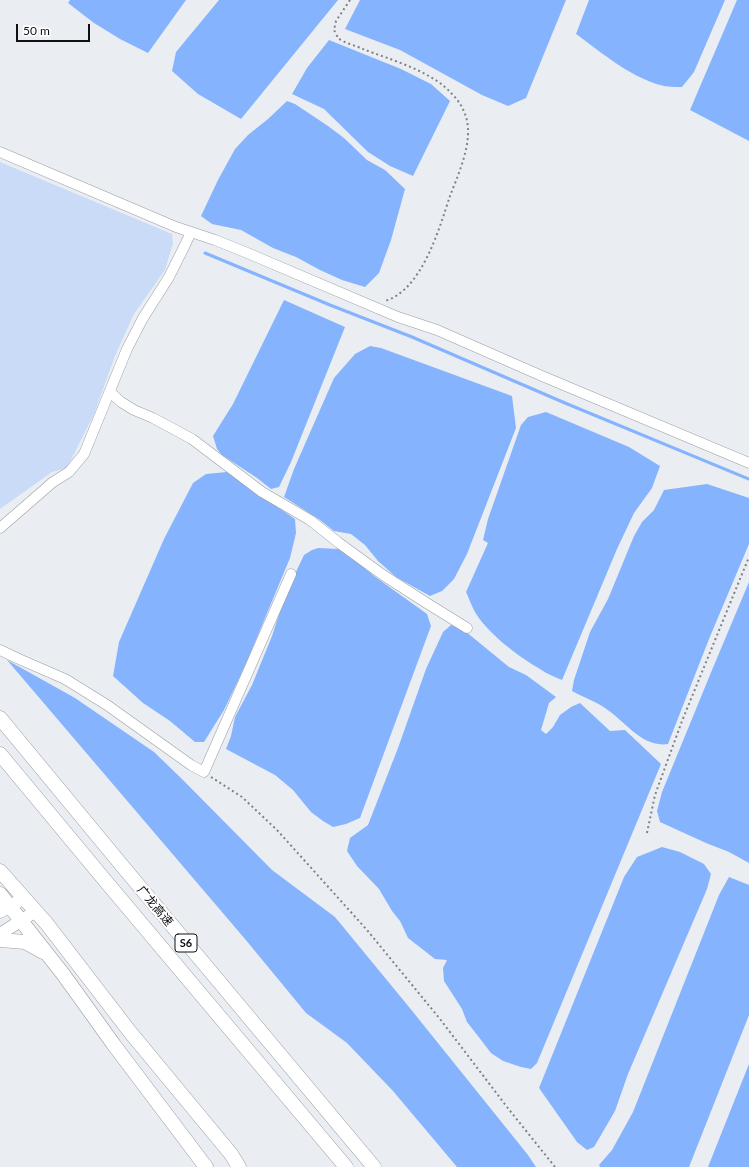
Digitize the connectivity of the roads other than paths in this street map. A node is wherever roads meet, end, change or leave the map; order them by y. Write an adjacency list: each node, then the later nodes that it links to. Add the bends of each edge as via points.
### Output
1 (0, 152): 2 (lane)
2 (191, 232): 3 (lane, via 169,277 126,349); 4 (lane, via 398,317 437,330)
3 (110, 392): 5 (lane, via 84,454 69,472 52,482); 7 (lane, via 134,410 192,439 262,492 310,520 394,582)
4 (749, 463)
5 (0, 528)
6 (291, 574): 8 (lane, via 204,772 65,679)
7 (467, 628)
8 (0, 650)
9 (0, 718): 23 (highway, 广龙高速 / S6)
10 (0, 754): 22 (highway, 广龙高速 / S6)
11 (0, 871): 13 (highway)
12 (0, 894): 14 (highway)
13 (24, 898): 14 (main road); 15 (highway)
14 (5, 909): 16 (highway)
15 (36, 911): 16 (main road); 21 (highway)
16 (21, 920): 17 (main road); 19 (highway)
17 (0, 934)
18 (0, 940): 19 (highway, via 25,942)
19 (49, 955): 20 (highway)
20 (206, 1167)
21 (239, 1167)
22 (346, 1167)
23 (374, 1167)

